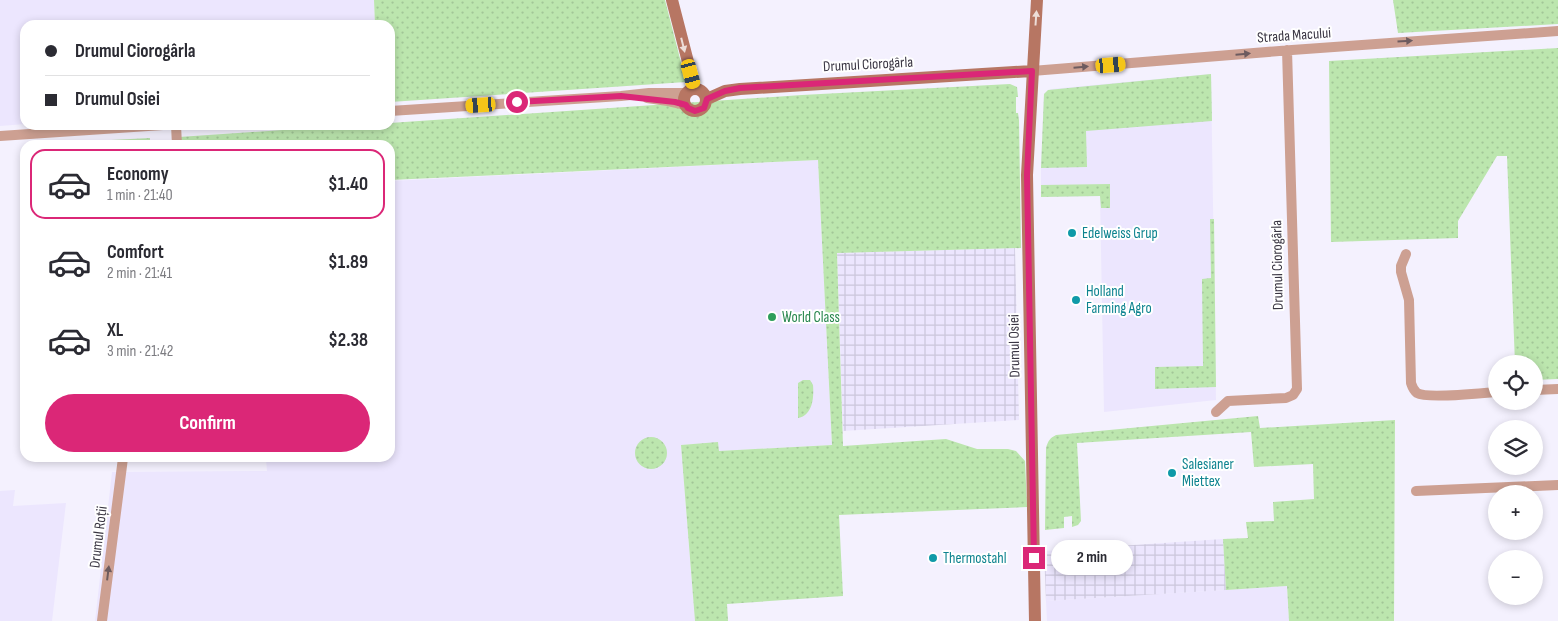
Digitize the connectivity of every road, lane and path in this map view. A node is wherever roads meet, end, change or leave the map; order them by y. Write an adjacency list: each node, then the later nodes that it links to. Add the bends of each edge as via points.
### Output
1 (672, 0): 8 (street, one-way to 8)
2 (1037, 0): 6 (street, Drumul Osiei, one-way to 2)
3 (1558, 32): 4 (street, Strada Macului, one-way to 3)
4 (1287, 50): 5 (street, Strada Macului, one-way to 4); 17 (street, Drumul Ciorogârla, via 1297,389 1286,398 1228,401)
5 (1053, 69): 6 (street, Strada Macului); 7 (street)
6 (1032, 71): 7 (street, Drumul Osiei); 9 (street, Drumul Ciorogârla, via 740,88)
7 (1031, 90): 22 (street, Drumul Osiei, via 1027,175)
8 (689, 96): 9 (street, via 701,91); 9 (street, via 691,110 704,108); 10 (street, via 649,93)
9 (707, 99)
10 (395, 110)
11 (89, 130): 12 (street)
12 (0, 136)
13 (1406, 254): 16 (street, via 1401,272 1409,300 1413,388 1417,393 1430,396)
14 (1558, 389): 15 (street)
15 (1543, 390)
16 (1488, 392)
17 (1216, 412)
18 (122, 462): 21 (street, Drumul Roții, one-way to 18)
19 (1558, 485): 20 (street)
20 (1416, 491)
21 (102, 621)
22 (1035, 621)

